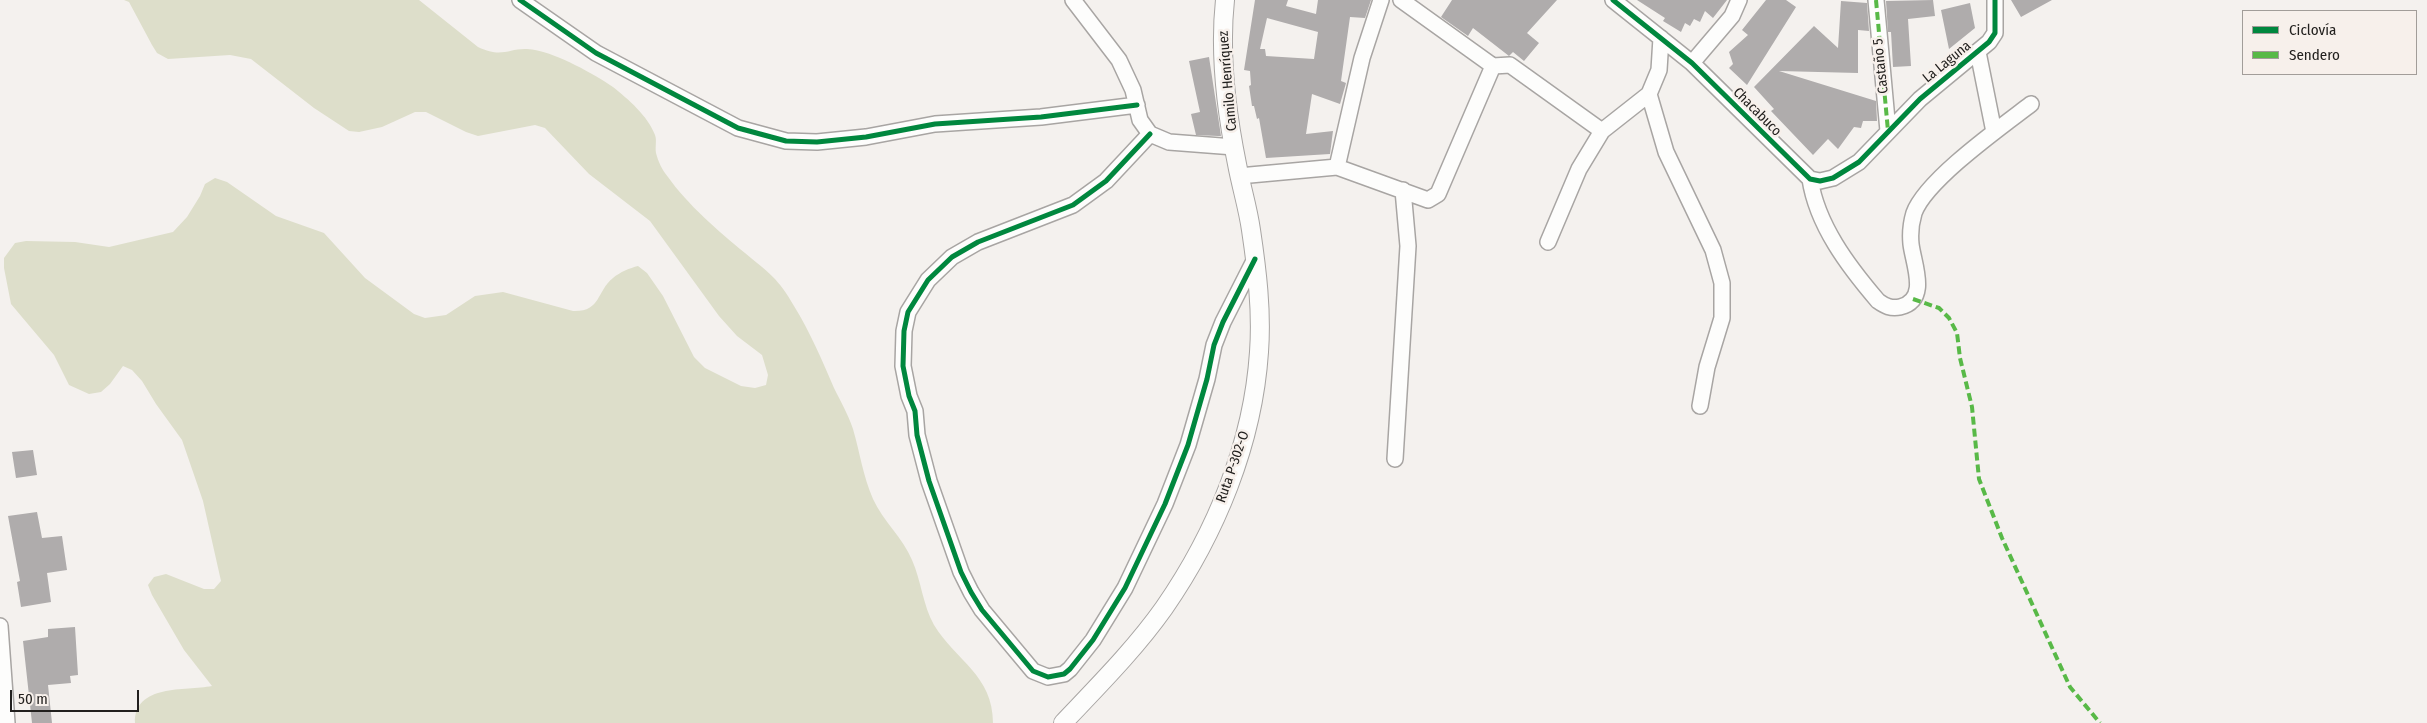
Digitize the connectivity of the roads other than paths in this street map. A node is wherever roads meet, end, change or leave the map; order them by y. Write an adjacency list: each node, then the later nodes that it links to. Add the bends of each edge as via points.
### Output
1 (520, 0): 16 (street, via 596,54 738,128 786,141 817,142 866,137 935,124 1041,117)
2 (1074, 0): 16 (street, via 1119,60)
3 (1225, 0): 21 (street, Camilo Henríquez, via 1221,38)
4 (1381, 0): 22 (street, via 1362,58)
5 (1402, 0): 13 (street)
6 (1613, 0): 10 (street, Chacabuco)
7 (1739, 0): 12 (street, via 1732,16)
8 (1876, 0): 18 (street, Castaño 5)
9 (1995, 0): 11 (street, La Laguna, via 1995,32)
10 (1661, 38): 12 (street, Chacabuco); 14 (street, via 1659,70)
11 (1978, 52): 18 (street, La Laguna, via 1920,99); 19 (street)
12 (1692, 63): 23 (street, Chacabuco)
13 (1493, 66): 17 (street, via 1510,65); 24 (street, via 1438,194 1428,200)
14 (1649, 94): 17 (street); 27 (street, via 1666,152 1713,250 1722,283 1722,318 1706,367)
15 (2031, 104): 19 (street)
16 (1137, 105): 20 (street, via 1140,120)
17 (1602, 131): 25 (street, via 1579,169)
18 (1888, 131): 23 (street, via 1846,172 1820,181)
19 (1994, 132): 23 (street, via 1932,186 1919,203 1913,216 1911,235 1917,287 1913,299 1902,306 1889,307 1878,301 1829,235 1816,206)
20 (1150, 134): 21 (street); 26 (street, via 1106,181 1073,206 978,242 952,256 928,280 908,312 903,366 929,481 971,592 1033,671 1048,677 1070,670 1125,588 1185,453 1223,322)
21 (1237, 162): 22 (street); 26 (street, Ruta P-302-O)
22 (1337, 167): 24 (street)
23 (1810, 179)
24 (1403, 190): 28 (street, via 1407,269)
25 (1548, 242)
26 (1256, 259): 31 (street, Ruta P-302-O, via 1260,322 1256,380 1244,439 1222,503 1195,558 1164,608 1143,636)
27 (1700, 406)
28 (1395, 459)
29 (0, 626): 30 (street)
30 (7, 723)
31 (1063, 723)

